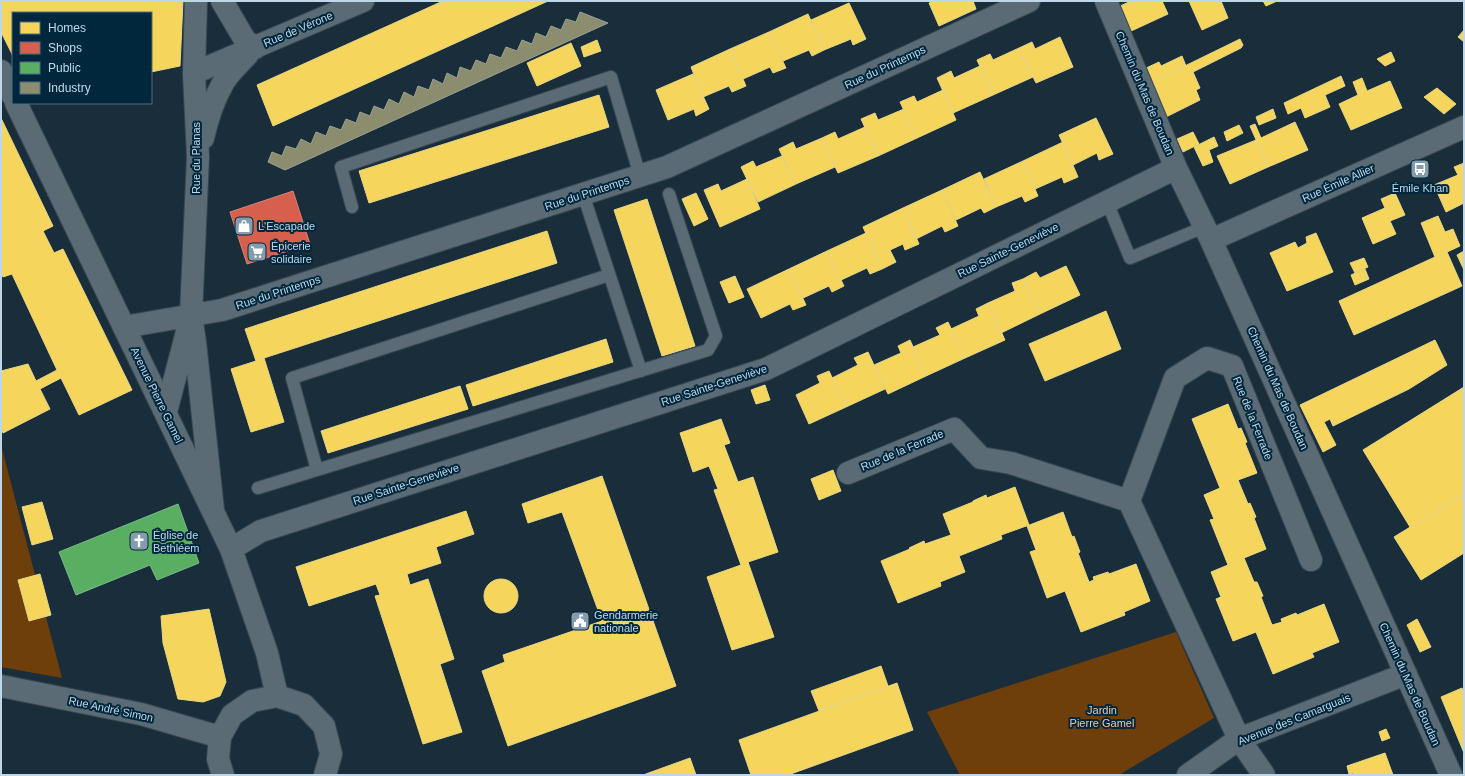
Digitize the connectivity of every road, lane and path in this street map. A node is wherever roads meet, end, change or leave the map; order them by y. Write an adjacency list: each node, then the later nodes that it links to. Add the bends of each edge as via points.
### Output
1 (196, 1): 8 (street, Rue du Planas)
2 (222, 1): 6 (street, via 245,40)
3 (363, 1): 6 (street, Rue de Vérone)
4 (1029, 1): 14 (street, Rue du Printemps, via 667,167)
5 (1106, 1): 13 (street, Chemin du Mas de Boudan)
6 (255, 48): 8 (street, Rue de Vérone); 12 (street, Rue de Vérone, via 222,84 207,119)
7 (1, 71): 9 (street)
8 (194, 73): 12 (street, Rue du Planas)
9 (12, 94)
10 (16, 104): 22 (street, Avenue Pierre Gamel)
11 (1464, 127): 19 (street, Rue Émile Allier)
12 (198, 157): 21 (street, Rue du Planas)
13 (1176, 168): 17 (street, Rue Sainte-Geneviève); 19 (street, Chemin du Mas de Boudan)
14 (640, 176): 15 (street, Rue du Printemps); 18 (lane, via 611,77 341,167)
15 (583, 194): 20 (lane); 21 (street, Rue du Printemps, via 222,310)
16 (669, 194): 23 (lane, via 716,336 708,350)
17 (1107, 202): 19 (lane, via 1130,258); 30 (street, Rue Sainte-Geneviève, via 766,369 261,531)
18 (352, 207)
19 (1208, 233): 32 (street, Chemin du Mas de Boudan)
20 (609, 275): 23 (lane); 25 (lane, via 292,378)
21 (191, 315): 22 (street, Rue du Printemps); 24 (street, Rue du Planas); 29 (street, Rue du Planas)
22 (124, 327): 24 (street, Avenue Pierre Gamel)
23 (641, 371): 25 (lane)
24 (166, 412): 29 (street, Avenue Pierre Gamel)
25 (317, 470): 27 (lane)
26 (848, 473): 28 (street, Rue de la Ferrade, via 954,428 981,458 1011,463)
27 (258, 488)
28 (1129, 501): 31 (street, Rue de la Ferrade, via 1175,378 1207,358 1232,366); 36 (street)
29 (214, 513): 30 (street, Avenue Pierre Gamel)
30 (231, 548): 34 (street, Avenue Pierre Gamel, via 267,653)
31 (1312, 560)
32 (1406, 674): 36 (street, Avenue des Camarguais); 41 (street, Chemin du Mas de Boudan)
33 (1, 686): 35 (street, Rue André Simon, via 141,714)
34 (277, 696): 35 (street, via 252,701 232,716); 38 (street, via 304,705 324,726 331,754)
35 (220, 737): 37 (street, via 218,759)
36 (1239, 739): 39 (street, Avenue des Camarguais); 40 (street)
37 (223, 775)
38 (325, 775)
39 (1188, 775)
40 (1264, 775)
41 (1451, 775)

